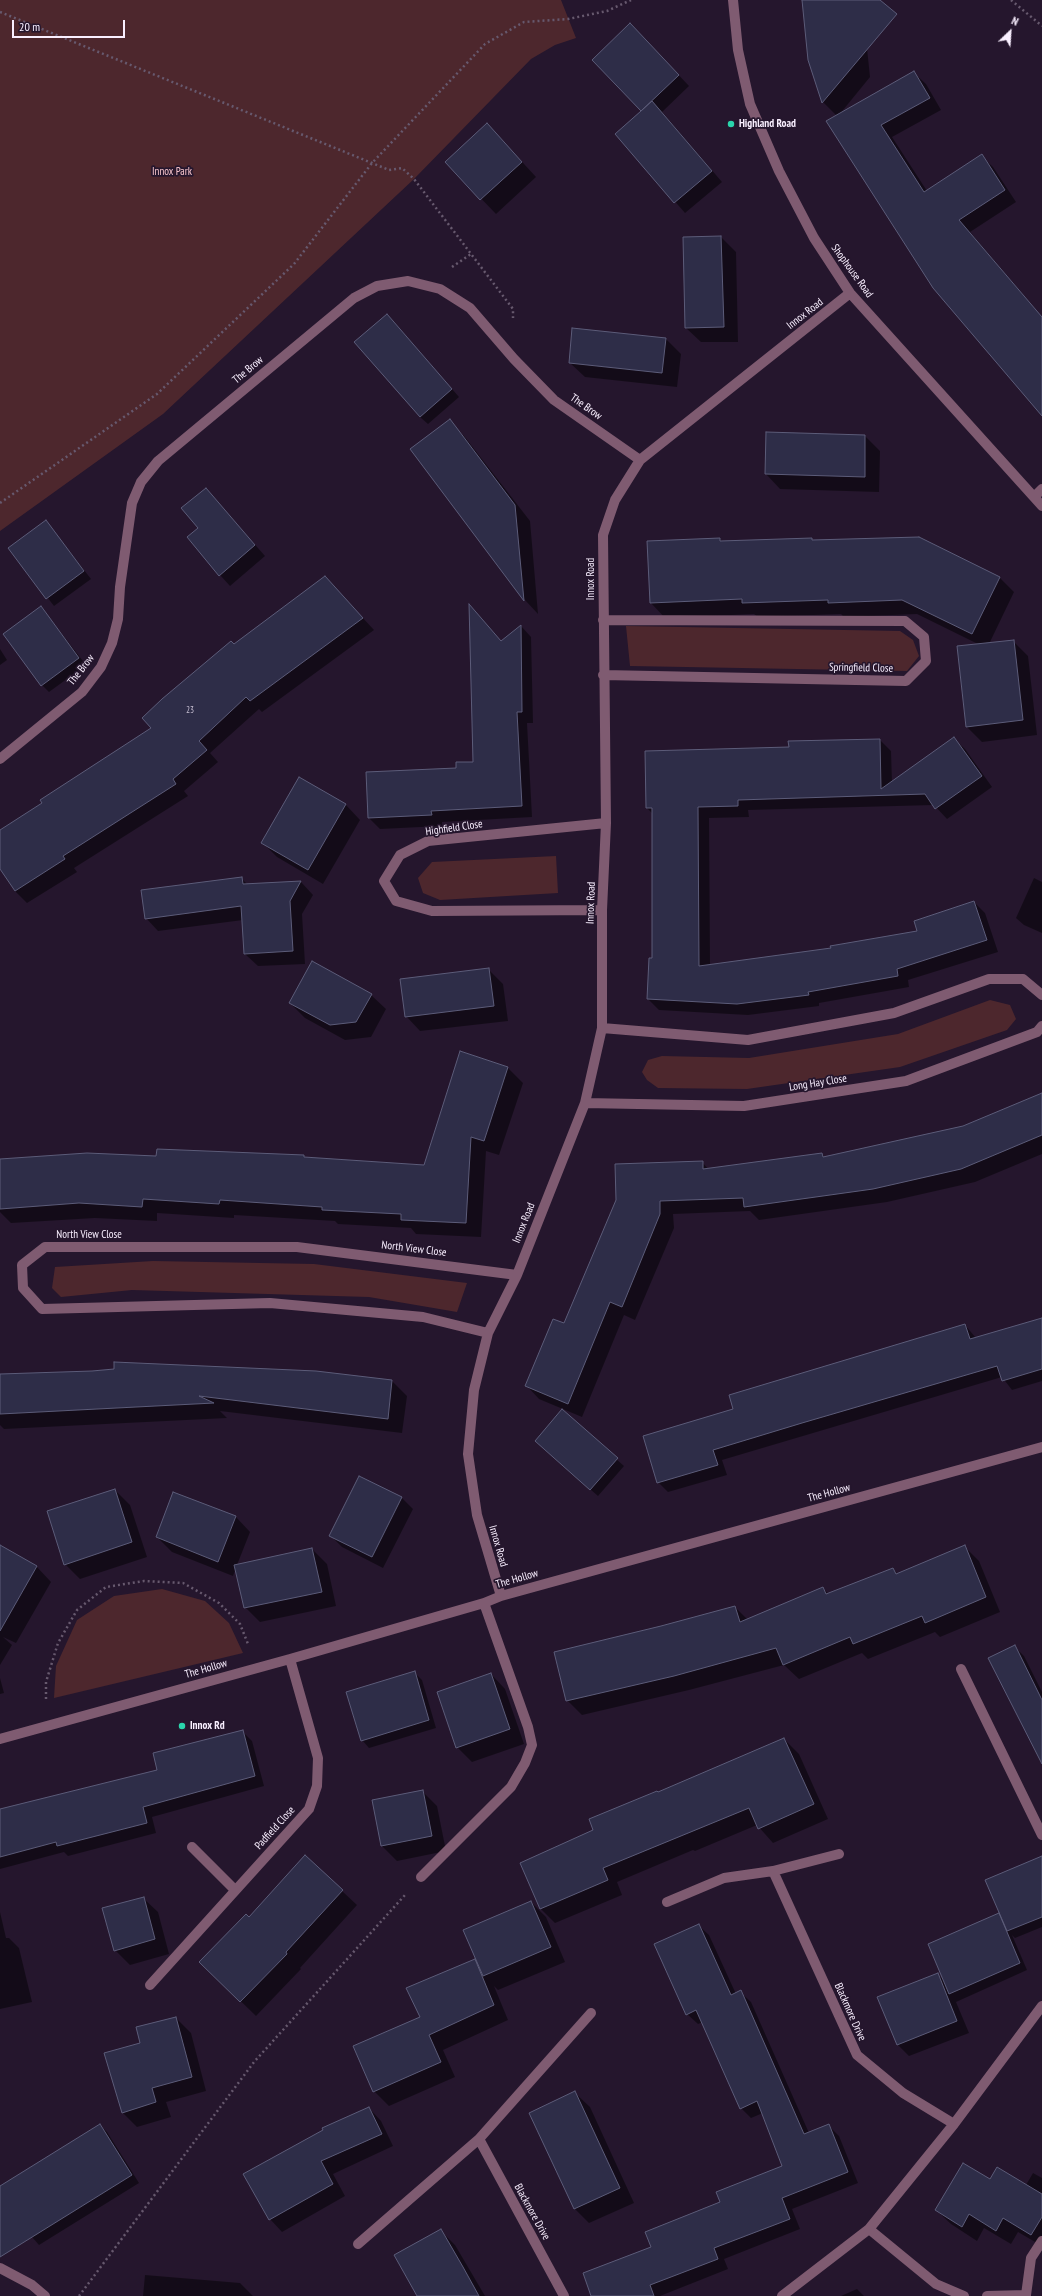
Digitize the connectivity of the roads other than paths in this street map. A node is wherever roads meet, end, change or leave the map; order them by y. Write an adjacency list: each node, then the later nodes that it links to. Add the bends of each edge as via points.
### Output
1 (733, 0): 2 (street, Shophouse Road, via 738,50 750,104 779,171 814,238)
2 (850, 293): 3 (street, Innox Road); 5 (street, Shophouse Road)
3 (640, 460): 7 (street, Innox Road, via 615,500 603,535); 9 (street, The Brow, via 554,400 470,308 440,289 408,281 377,286 354,298 158,461 141,482 132,502 118,619 112,643 101,667 82,692)
4 (1042, 489): 5 (street)
5 (1034, 497): 6 (street, Shophouse Road)
6 (1042, 506)
7 (602, 620): 8 (street, Innox Road); 8 (street, Springfield Close, via 905,621 924,637 926,661 906,681)
8 (603, 675): 10 (street, Innox Road)
9 (0, 759)
10 (606, 823): 11 (street, Innox Road); 11 (street, Highfield Close, via 428,841 400,856 384,881 396,902 432,911)
11 (602, 910): 14 (street, Innox Road)
12 (1042, 995): 14 (street, via 1023,979 989,980 894,1013 748,1040)
13 (1042, 1026): 15 (street, Long Hay Close, via 1037,1032 906,1081 744,1106)
14 (602, 1028): 15 (street, Innox Road)
15 (585, 1103): 16 (street, Innox Road)
16 (517, 1275): 17 (street, Innox Road); 17 (street, North View Close, via 297,1247 45,1247 22,1266 23,1288 42,1309 270,1302 423,1316)
17 (488, 1333): 19 (street, Innox Road, via 474,1390 468,1454 477,1515)
18 (1042, 1446): 19 (street, The Hollow)
19 (501, 1596): 20 (street, The Hollow)
20 (484, 1603): 21 (street, The Hollow); 28 (street, via 528,1727 532,1746 511,1787)
21 (290, 1659): 23 (street, The Hollow); 29 (street, Padfield Close, via 318,1758 317,1786 309,1809)
22 (962, 1669): 24 (street)
23 (0, 1739)
24 (1042, 1835)
25 (192, 1847): 29 (street)
26 (839, 1854): 27 (street)
27 (774, 1871): 30 (street, via 724,1878); 34 (street, Blackmore Drive, via 857,2055 903,2093)
28 (421, 1878)
29 (235, 1890): 31 (street, Padfield Close)
30 (667, 1902)
31 (150, 1985)
32 (1042, 2006): 34 (street)
33 (591, 2013): 35 (street)
34 (954, 2124): 36 (street)
35 (479, 2139): 38 (street); 41 (street, Blackmore Drive)
36 (869, 2229): 42 (street); 43 (street, via 936,2284)
37 (1042, 2240): 45 (street, via 1031,2258)
38 (358, 2244)
39 (0, 2268): 40 (street, via 32,2285)
40 (45, 2296)
41 (564, 2296)
42 (782, 2296)
43 (964, 2296)
44 (987, 2296): 45 (street)
45 (1026, 2296)

